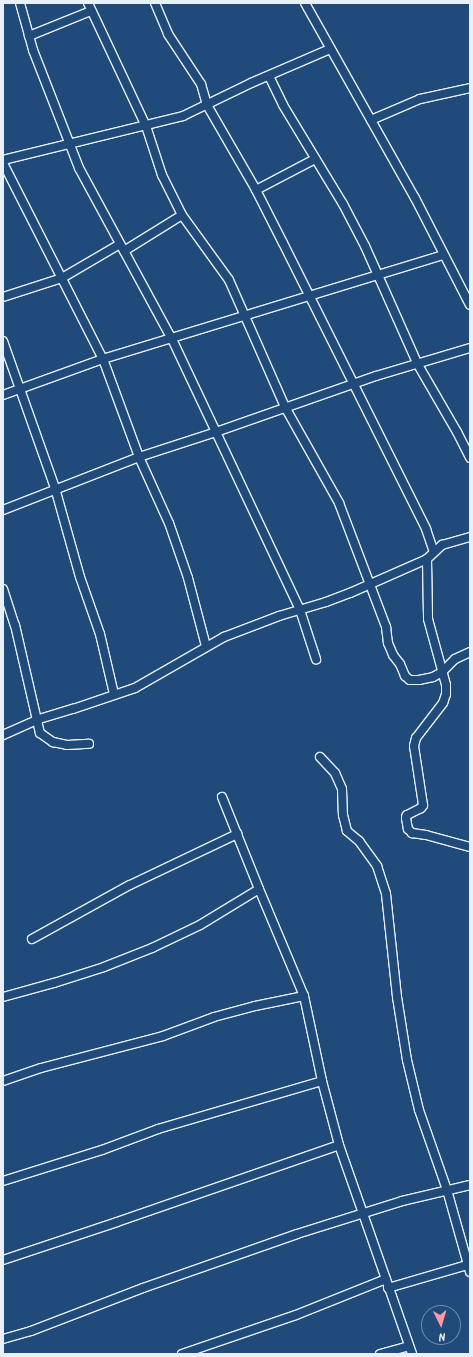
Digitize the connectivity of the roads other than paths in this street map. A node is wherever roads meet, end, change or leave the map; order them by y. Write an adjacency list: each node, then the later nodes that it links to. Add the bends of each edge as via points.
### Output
1 (20, 3): 6 (street)
2 (88, 3): 5 (street)
3 (155, 3): 10 (street, via 168,34 200,84)
4 (305, 3): 7 (street)
5 (92, 11): 6 (street); 12 (street)
6 (29, 36): 13 (street)
7 (330, 49): 8 (street); 11 (street)
8 (269, 76): 10 (street); 14 (street)
9 (470, 88): 11 (street, via 420,99)
10 (207, 105): 12 (street, via 183,116); 16 (street)
11 (371, 120): 19 (street, via 415,198)
12 (146, 126): 13 (street); 17 (street, via 162,175)
13 (68, 144): 15 (street); 18 (street)
14 (315, 159): 16 (street); 20 (street, via 343,204)
15 (3, 161): 21 (street)
16 (256, 190): 22 (street)
17 (182, 215): 18 (street); 25 (street, via 229,280)
18 (122, 248): 21 (street); 26 (street)
19 (443, 255): 20 (street); 24 (street)
20 (380, 276): 22 (street); 30 (street)
21 (62, 278): 23 (street); 29 (street)
22 (310, 296): 25 (street); 31 (street)
23 (3, 297)
24 (470, 305)
25 (246, 316): 26 (street); 34 (street)
26 (172, 339): 29 (street); 35 (street)
27 (3, 341): 32 (street)
28 (470, 348): 30 (street)
29 (103, 359): 32 (street); 36 (street)
30 (417, 364): 31 (street); 37 (street)
31 (353, 385): 34 (street); 41 (street, via 426,529)
32 (19, 390): 33 (street); 38 (street)
33 (3, 395)
34 (285, 407): 35 (street); 43 (street, via 338,503)
35 (216, 432): 36 (street); 45 (street)
36 (139, 457): 38 (street); 46 (street, via 169,523 188,578)
37 (470, 458)
38 (55, 488): 39 (street); 50 (street, via 80,577 100,634)
39 (3, 510)
40 (470, 537): 41 (street, via 442,545)
41 (434, 552): 42 (street)
42 (427, 559): 43 (street); 49 (street, via 428,619)
43 (370, 583): 45 (street); 49 (street, via 386,627 388,643 405,676 410,680 419,680)
44 (3, 589): 51 (street, via 15,625)
45 (300, 610): 46 (street, via 240,630); 48 (street)
46 (206, 646): 50 (street, via 135,688)
47 (470, 652): 49 (street, via 455,659)
48 (316, 658)
49 (442, 672): 57 (street, via 446,694 443,703 416,738 414,746 423,805 406,818 408,829 412,833)
50 (114, 694): 51 (street)
51 (36, 720): 52 (street); 53 (street, via 40,733 53,742 67,745)
52 (3, 735)
53 (89, 744)
54 (320, 757): 67 (street, via 335,773 342,789 343,815 348,831 359,841 377,866 386,894 396,997 407,1060 419,1110)
55 (222, 797): 56 (street)
56 (238, 834): 58 (street); 59 (street, via 130,885)
57 (470, 847)
58 (259, 889): 60 (street); 61 (street, via 200,925 152,948 62,981)
59 (32, 939)
60 (304, 996): 62 (street, via 214,1017 163,1036); 63 (street)
61 (3, 997)
62 (3, 1080)
63 (322, 1081): 64 (street); 65 (street, via 158,1129 102,1150)
64 (339, 1145): 68 (street); 69 (street)
65 (3, 1180)
66 (470, 1185): 67 (street)
67 (446, 1190): 68 (street); 70 (street)
68 (362, 1214): 71 (street); 73 (street, via 297,1234)
69 (3, 1260)
70 (469, 1268): 72 (street)
71 (386, 1279): 72 (street); 75 (street, via 296,1315)
72 (388, 1288): 74 (street)
73 (3, 1339)
74 (411, 1350): 76 (street)
75 (182, 1354)
76 (380, 1354)

